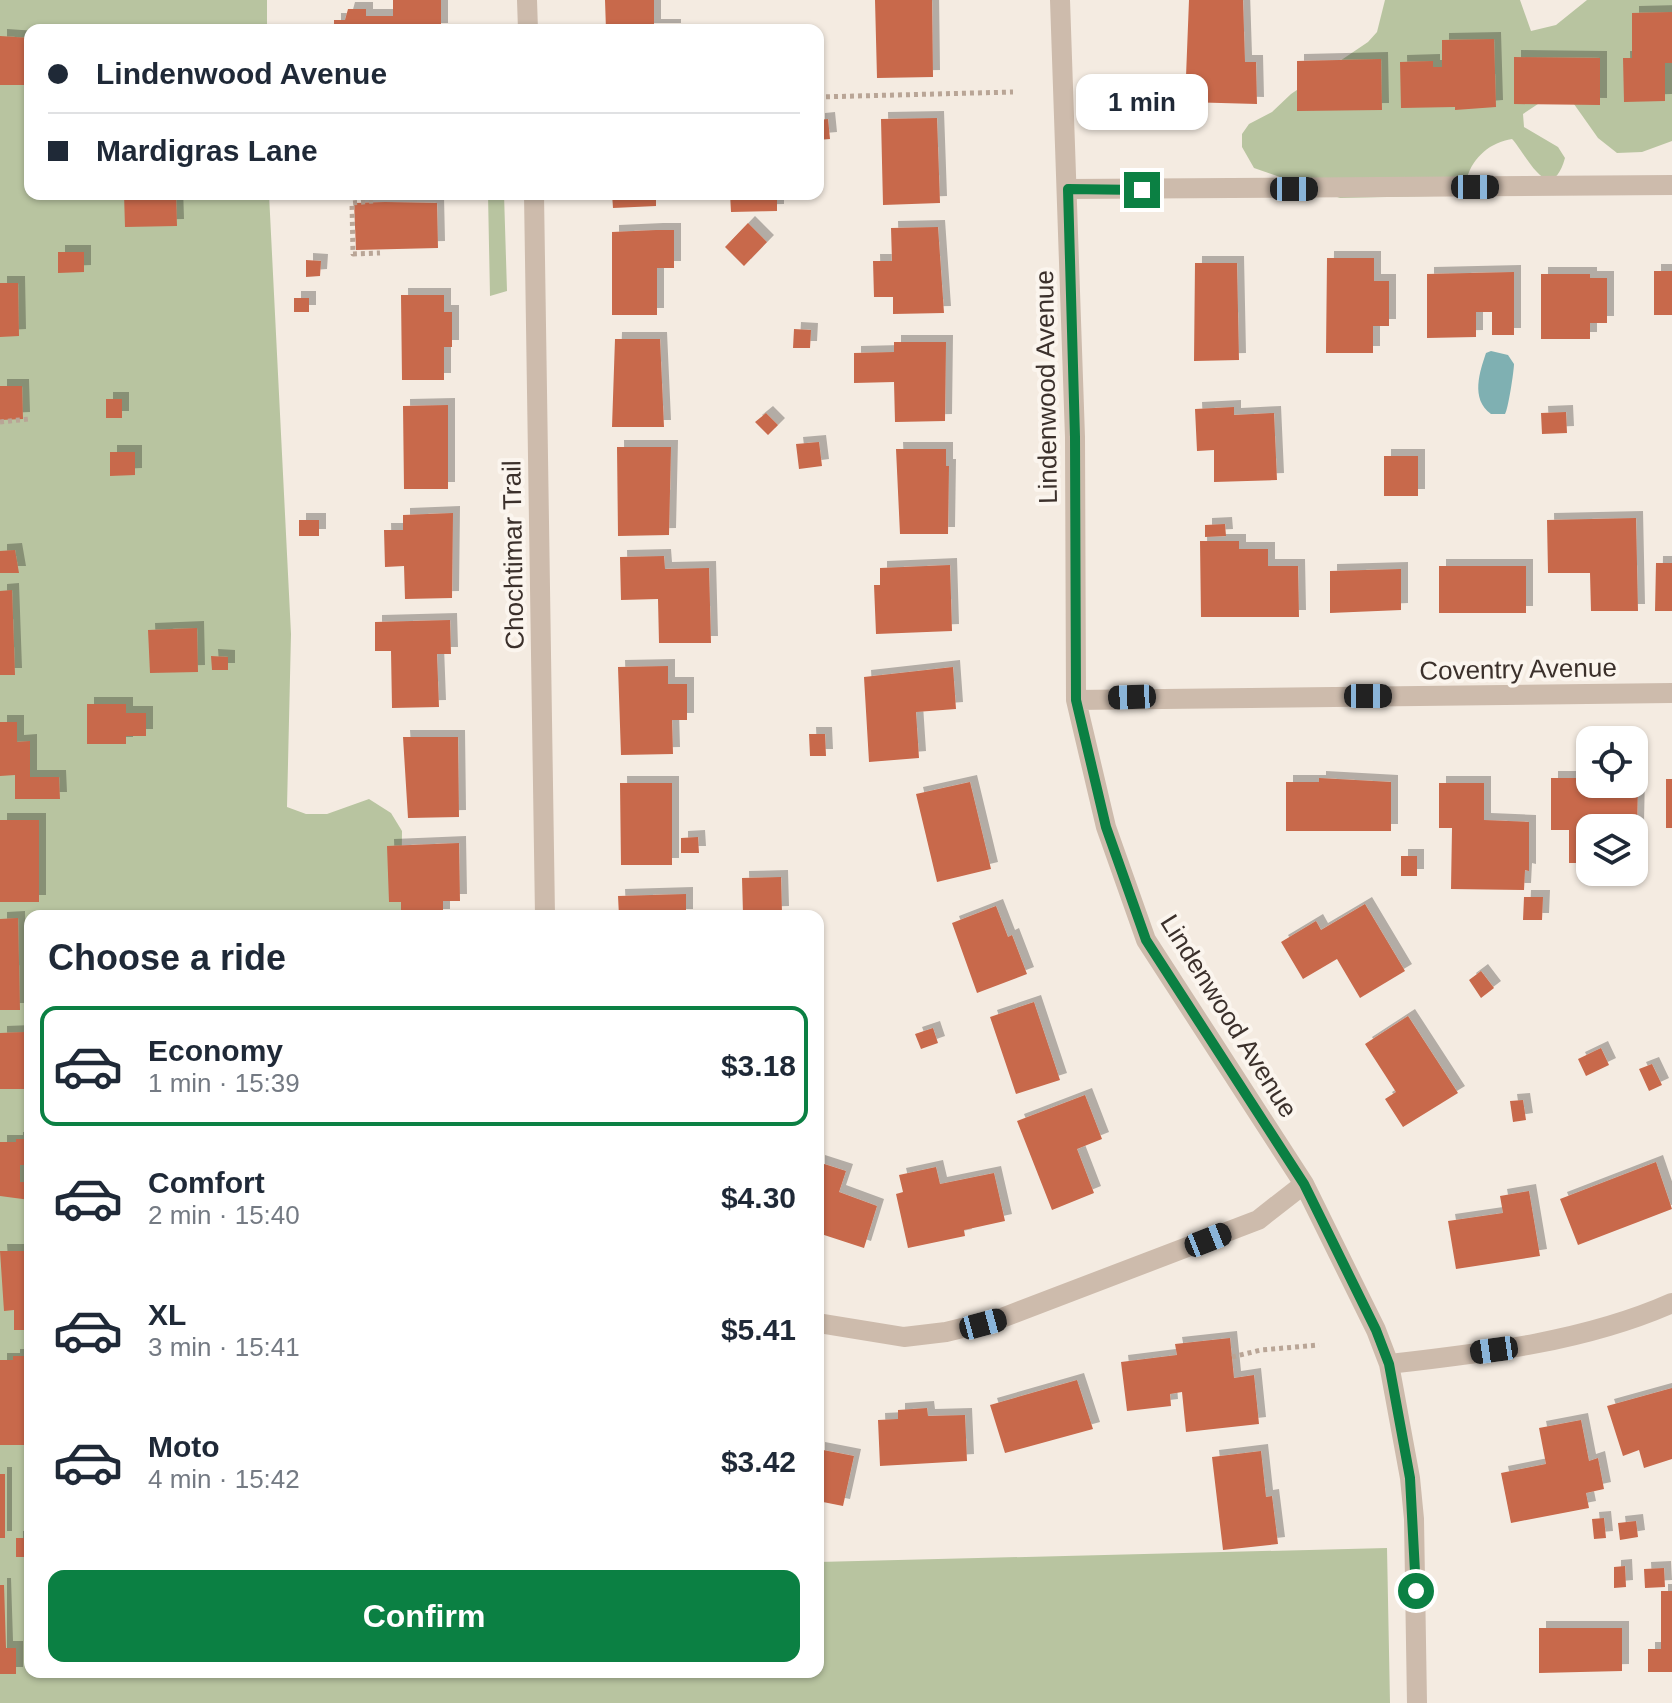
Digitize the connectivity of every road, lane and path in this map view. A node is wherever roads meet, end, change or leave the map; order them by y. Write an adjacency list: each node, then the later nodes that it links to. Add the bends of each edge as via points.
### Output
1 (527, 0): 3 (street)
2 (1060, 0): 7 (street, Lindenwood Avenue)
3 (528, 24)
4 (1013, 92): 5 (path)
5 (824, 97)
6 (1672, 185): 7 (street)
7 (1068, 189): 14 (street, Lindenwood Avenue)
8 (534, 200): 15 (street, Chochtimar Trail)
9 (373, 201): 10 (path, via 352,203 353,254)
10 (380, 253)
11 (29, 419): 12 (path)
12 (0, 422)
13 (1672, 693): 14 (street, Coventry Avenue)
14 (1076, 700): 16 (street, Lindenwood Avenue, via 1106,827 1146,940)
15 (545, 910)
16 (1304, 1184): 18 (street, via 1258,1220 999,1319 904,1337); 21 (street, Lindenwood Avenue)
17 (1672, 1303): 21 (street, via 1626,1323 1494,1350)
18 (824, 1324)
19 (1319, 1345): 20 (path)
20 (1232, 1357)
21 (1389, 1364): 22 (street, Lindenwood Avenue, via 1414,1519)
22 (1417, 1703)

